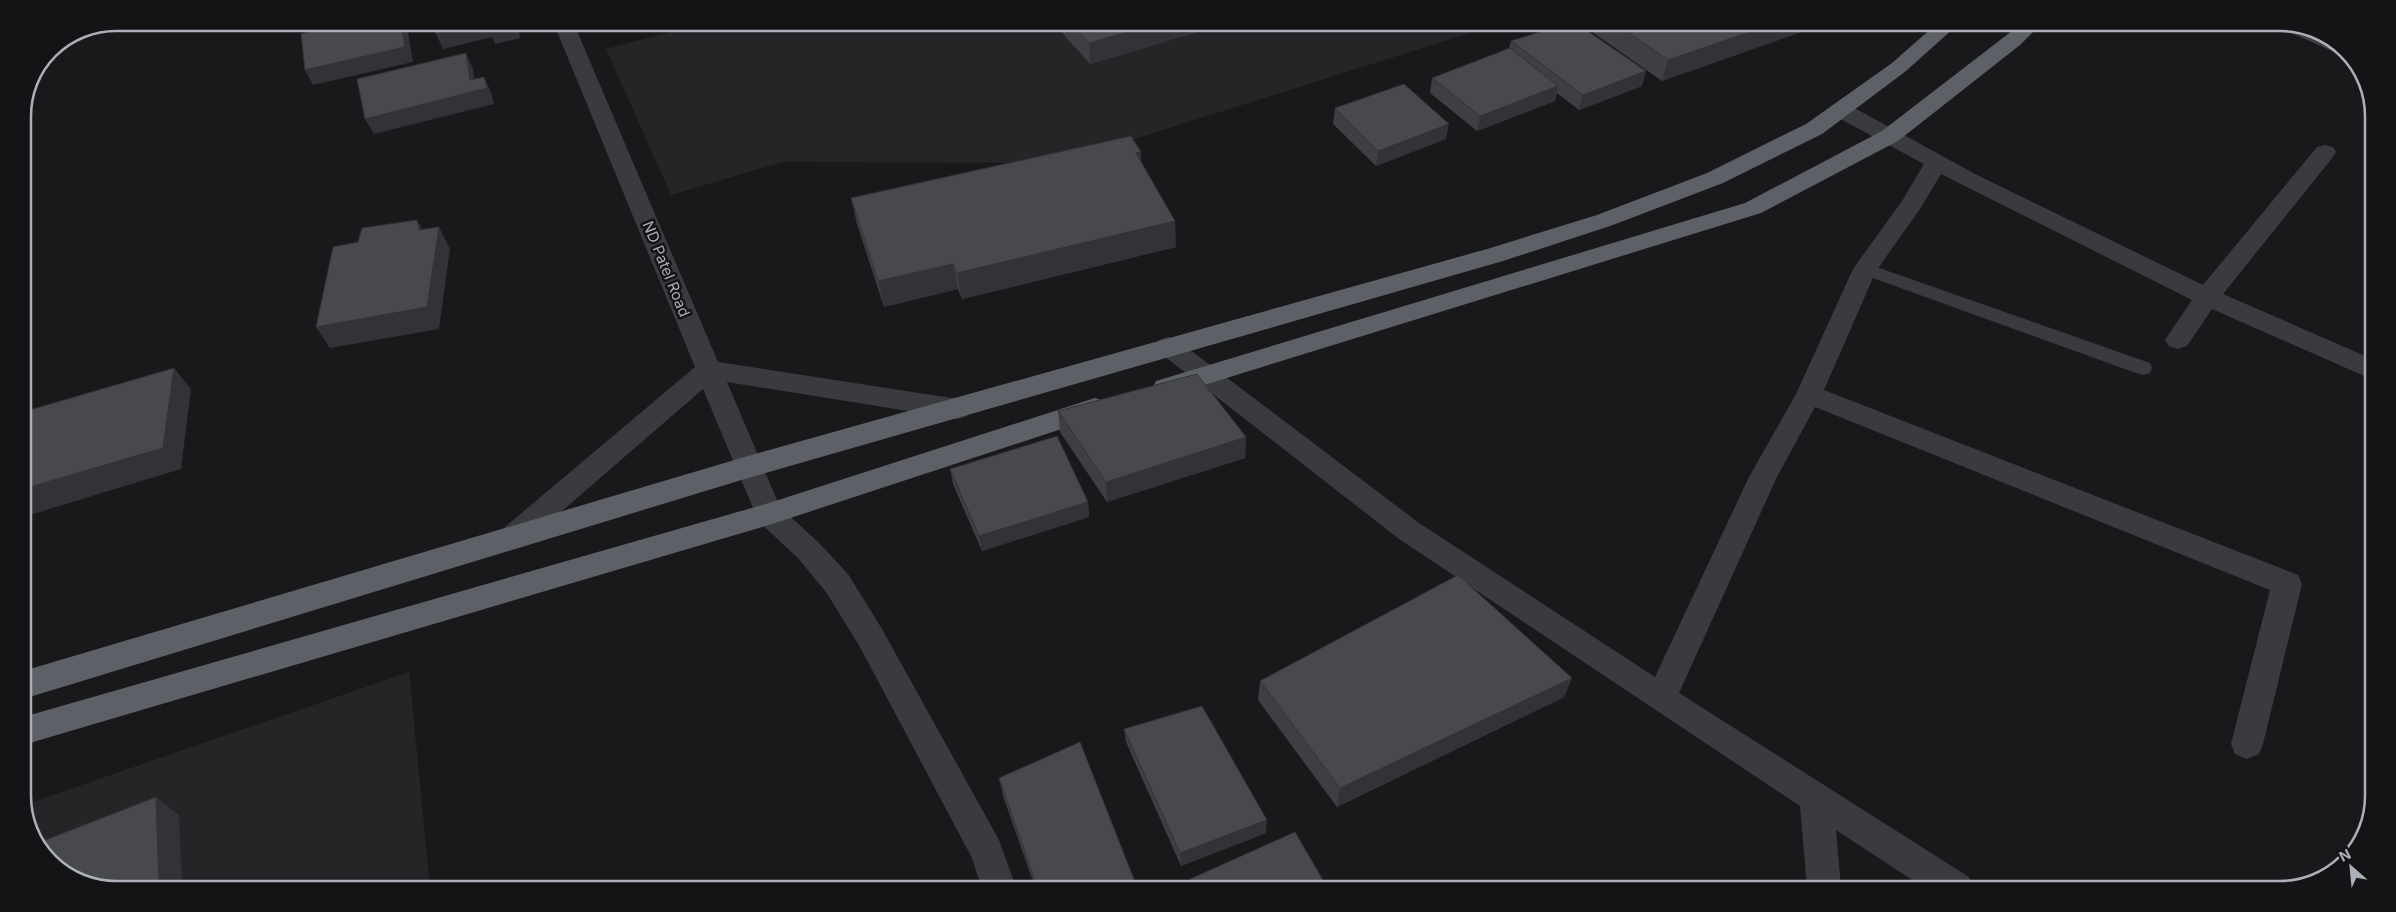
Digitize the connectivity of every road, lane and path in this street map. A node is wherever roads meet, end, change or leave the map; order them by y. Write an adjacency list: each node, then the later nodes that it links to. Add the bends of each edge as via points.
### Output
1 (567, 31): 14 (street, ND Patel Road)
2 (1940, 31): 4 (highway)
3 (2024, 31): 5 (highway)
4 (1841, 110): 5 (street); 11 (highway, via 1814,129 1715,178 1605,220 1495,255)
5 (1890, 136): 7 (street); 15 (highway, via 1753,208)
6 (2325, 152): 9 (street)
7 (1936, 162): 8 (street, via 1912,204); 9 (street)
8 (1865, 269): 13 (lane); 16 (street)
9 (2207, 297): 10 (street); 12 (street)
10 (2178, 340)
11 (1168, 346): 15 (street); 17 (highway)
12 (2365, 367)
13 (2142, 368)
14 (708, 370): 17 (street); 18 (street, ND Patel Road); 20 (street)
15 (1205, 377): 19 (highway, via 1129,398); 22 (street, via 1409,531)
16 (1809, 394): 22 (street, via 1762,479); 24 (street, via 2287,584)
17 (958, 409): 18 (highway)
18 (748, 467): 19 (street, ND Patel Road); 20 (highway)
19 (769, 514): 23 (highway); 26 (street, via 808,550 837,583 871,638 987,852)
20 (515, 535): 21 (highway)
21 (31, 683)
22 (1661, 698): 25 (street)
23 (31, 729)
24 (2247, 744)
25 (1816, 796): 27 (street); 28 (street)
26 (997, 881)
27 (1823, 881)
28 (1945, 881)

